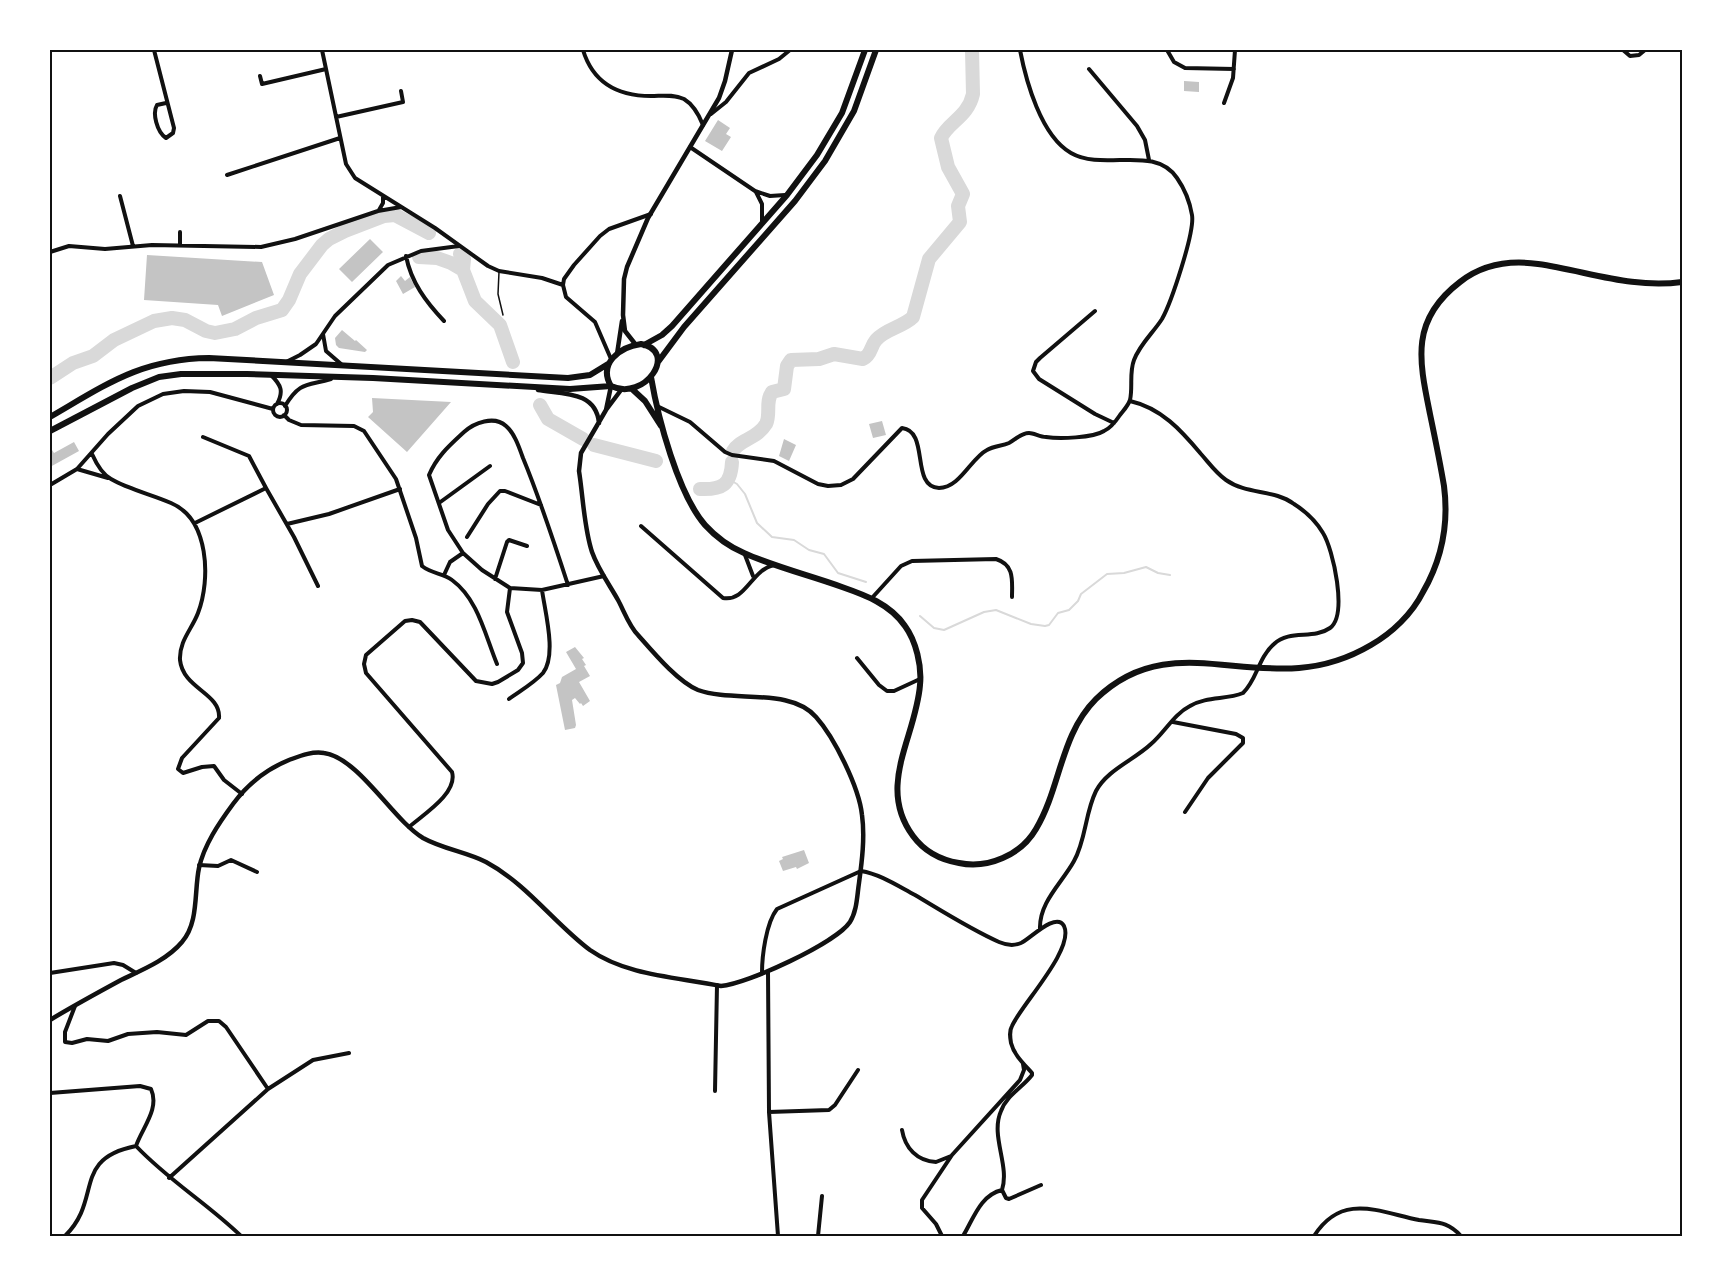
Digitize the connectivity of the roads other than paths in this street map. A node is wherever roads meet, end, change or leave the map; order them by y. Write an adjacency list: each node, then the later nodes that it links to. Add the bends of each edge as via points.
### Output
1 (154, 50): 18 (street)
2 (322, 50): 13 (street)
3 (583, 50): 22 (street, via 594,72 616,91 683,99 693,106)
4 (732, 50): 20 (street, via 725,81)
5 (790, 50): 20 (street, via 749,73)
6 (866, 50): 28 (main road, via 842,113)
7 (876, 50): 53 (main road, via 854,111 825,161)
8 (1020, 50): 25 (street, via 1037,109 1065,148 1078,156 1098,160)
9 (1167, 50): 15 (street, via 1174,62 1185,68)
10 (1235, 50): 15 (street)
11 (1623, 50): 12 (street, via 1630,56)
12 (1645, 50)
13 (326, 69): 16 (street, via 262,84); 21 (street)
14 (1089, 69): 25 (street, via 1137,126)
15 (1234, 69): 19 (street)
16 (260, 76)
17 (401, 91): 21 (street, via 403,102)
18 (166, 103): 18 (street, via 157,105 154,111 160,133 166,138 174,128)
19 (1224, 103)
20 (711, 114): 22 (street)
21 (336, 117): 23 (street)
22 (704, 126): 24 (street)
23 (340, 138): 26 (street); 30 (street, via 350,172)
24 (690, 147): 27 (street); 33 (street)
25 (1149, 160): 63 (street, via 1163,165 1175,176 1188,202 1192,224 1173,295 1162,319 1134,359)
26 (227, 175)
27 (755, 191): 28 (street, via 770,196); 34 (street, via 762,204)
28 (787, 195): 34 (main road)
29 (120, 196): 37 (street)
30 (383, 197): 31 (street); 32 (street)
31 (402, 207): 32 (street); 38 (street)
32 (378, 211): 36 (street, via 261,247)
33 (652, 214): 43 (street, via 600,236 574,265); 46 (street, via 627,267)
34 (761, 224): 50 (main road, via 667,331)
35 (180, 232): 36 (street)
36 (180, 245): 37 (street)
37 (133, 246): 39 (street, via 69,246)
38 (460, 246): 40 (street); 41 (street)
39 (50, 252)
40 (406, 256): 47 (street, via 421,293); 48 (street, via 388,265 364,287 330,322)
41 (500, 271): 43 (street); 45 (lane, via 498,294)
42 (1683, 282): 108 (main road, via 1630,283 1517,262 1476,272 1451,289 1427,324 1420,358 1446,501 1442,549 1421,597 1382,639 1353,654 1299,668)
43 (563, 285): 51 (street, via 569,300 595,322)
44 (1095, 310): 71 (street, via 1040,358 1033,371 1048,385)
45 (503, 315)
46 (623, 315): 49 (street, via 625,331); 51 (street)
47 (444, 321)
48 (324, 334): 52 (street, via 306,351); 54 (street, via 326,351)
49 (636, 345): 50 (main road); 51 (main road)
50 (644, 345): 53 (main road, via 655,352)
51 (612, 359): 54 (main road, via 589,375 568,378); 59 (main road, via 607,375)
52 (285, 362): 54 (main road); 70 (main road, via 173,360 130,372)
53 (658, 362): 56 (main road)
54 (341, 365)
55 (270, 375): 57 (main road); 64 (street, via 282,389); 74 (main road, via 159,377)
56 (651, 377): 60 (main road); 66 (main road)
57 (334, 378): 58 (main road); 65 (street, via 302,386)
58 (523, 386): 59 (main road); 72 (street, via 585,399 595,408)
59 (611, 386): 61 (main road); 68 (street)
60 (632, 389): 61 (main road); 62 (main road)
61 (621, 390): 68 (street)
62 (645, 401): 66 (main road); 73 (main road)
63 (1130, 401): 71 (street); 108 (street, via 1149,407 1170,421 1233,485 1291,502 1317,524 1328,544 1335,568 1336,620 1324,631 1281,638)
64 (277, 404): 65 (street); 67 (street)
65 (285, 406): 69 (street)
66 (656, 406): 71 (street, via 690,422 729,454 774,461 818,484 834,486 862,472 903,429 915,435 925,479 939,488 964,473 982,452 1022,435 1089,435 1105,431); 73 (main road)
67 (273, 409): 69 (street, via 278,416); 76 (street, via 210,392 173,392 138,406)
68 (606, 410): 72 (street)
69 (284, 414): 82 (street, via 302,424 354,426 364,431)
70 (50, 417)
71 (1115, 423)
72 (599, 424): 97 (street, via 581,453 579,471 591,549)
73 (662, 426): 91 (main road, via 683,486 699,516 707,527)
74 (50, 431)
75 (203, 437): 81 (street, via 249,456)
76 (92, 454): 78 (street); 79 (street)
77 (490, 466): 83 (street)
78 (77, 469): 79 (street); 80 (street)
79 (111, 479): 85 (street, via 180,507)
80 (50, 485)
81 (266, 488): 85 (street); 86 (street)
82 (400, 489): 86 (street); 96 (street, via 422,566)
83 (439, 503): 84 (street, via 429,475 434,463 470,427 497,421 506,425 516,439); 90 (street, via 448,530)
84 (541, 505): 88 (street, via 500,492); 100 (street)
85 (195, 523): 112 (street, via 203,554 203,597 183,641 180,660 189,680 216,703 219,718 182,758 178,769 183,773 214,766)
86 (287, 525): 101 (street)
87 (641, 526): 98 (street, via 723,598 742,593)
88 (467, 537)
89 (526, 546): 99 (street, via 509,540)
90 (463, 553): 96 (street, via 450,562); 99 (street)
91 (743, 553): 92 (main road); 94 (street)
92 (761, 559): 93 (main road); 94 (street); 95 (street)
93 (776, 565): 95 (street); 105 (main road)
94 (751, 566): 98 (street)
95 (763, 569): 98 (street)
96 (444, 575): 107 (street, via 469,597)
97 (605, 576): 100 (street); 116 (street, via 636,633 688,684 707,693 780,700 814,714 828,731 860,801)
98 (754, 576)
99 (495, 579): 102 (street)
100 (568, 585): 103 (street)
101 (318, 586)
102 (510, 588): 103 (street); 114 (street, via 507,612 522,663 518,670 498,682 476,681 420,622 412,620 405,621 366,655 366,673 452,772 450,789)
103 (542, 590): 110 (street, via 550,648 548,662 541,675)
104 (1012, 597): 105 (street, via 1011,571 996,559 912,561 901,566)
105 (872, 599): 109 (main road, via 894,613 905,626 915,645)
106 (857, 658): 109 (street, via 887,692)
107 (497, 664)
108 (1257, 667): 109 (main road, via 1165,663 1120,680 1092,703 1076,726 1034,834 1012,854 978,864 949,861 921,846 906,826 899,807 899,766); 111 (street, via 1243,693 1200,701 1178,714)
109 (920, 679)
110 (509, 699)
111 (1173, 722): 113 (street, via 1243,738); 118 (street, via 1098,788 1077,857 1051,893)
112 (242, 794): 114 (street, via 257,778 282,763 304,754 324,753 341,759 370,784); 115 (street, via 213,834)
113 (1185, 812)
114 (409, 827): 123 (street, via 422,837 486,862 505,874 600,957 624,967)
115 (200, 865): 117 (street, via 218,866 231,860); 121 (street, via 191,929 182,943)
116 (861, 871): 118 (street, via 884,878 1004,944 1023,942); 119 (street, via 856,908 842,932); 122 (street, via 777,909 771,919)
117 (256, 872)
118 (1040, 929): 127 (street, via 1058,921 1064,927 1064,936 1058,956 1011,1028 1011,1047)
119 (768, 972): 122 (street); 132 (street)
120 (50, 973): 121 (street, via 114,963)
121 (136, 973): 124 (street)
122 (762, 974): 123 (street, via 732,985)
123 (717, 985): 130 (street)
124 (76, 1005): 125 (street); 129 (street, via 65,1032 65,1042 72,1044 87,1039 108,1041 128,1034 186,1035 208,1022 219,1021)
125 (50, 1020)
126 (349, 1053): 129 (street, via 313,1060)
127 (1023, 1064): 135 (street, via 1020,1080); 138 (street, via 1032,1076 1000,1111)
128 (858, 1070): 132 (street, via 828,1110)
129 (268, 1089): 136 (street)
130 (715, 1091)
131 (50, 1093): 134 (street, via 140,1086 151,1089 154,1107)
132 (769, 1112): 142 (street)
133 (902, 1130): 135 (street, via 904,1143 917,1156 936,1162)
134 (136, 1146): 136 (street); 140 (street, via 110,1154 96,1165 81,1216)
135 (952, 1155): 144 (street, via 921,1204)
136 (169, 1178): 141 (street, via 205,1203)
137 (1041, 1185): 138 (street, via 1009,1199)
138 (1002, 1190): 145 (street, via 977,1209)
139 (822, 1196): 143 (street)
140 (65, 1236)
141 (241, 1236)
142 (778, 1236)
143 (818, 1236)
144 (942, 1236)
145 (963, 1236)
146 (1314, 1236): 147 (street, via 1328,1220 1360,1207 1442,1222)
147 (1461, 1236)

